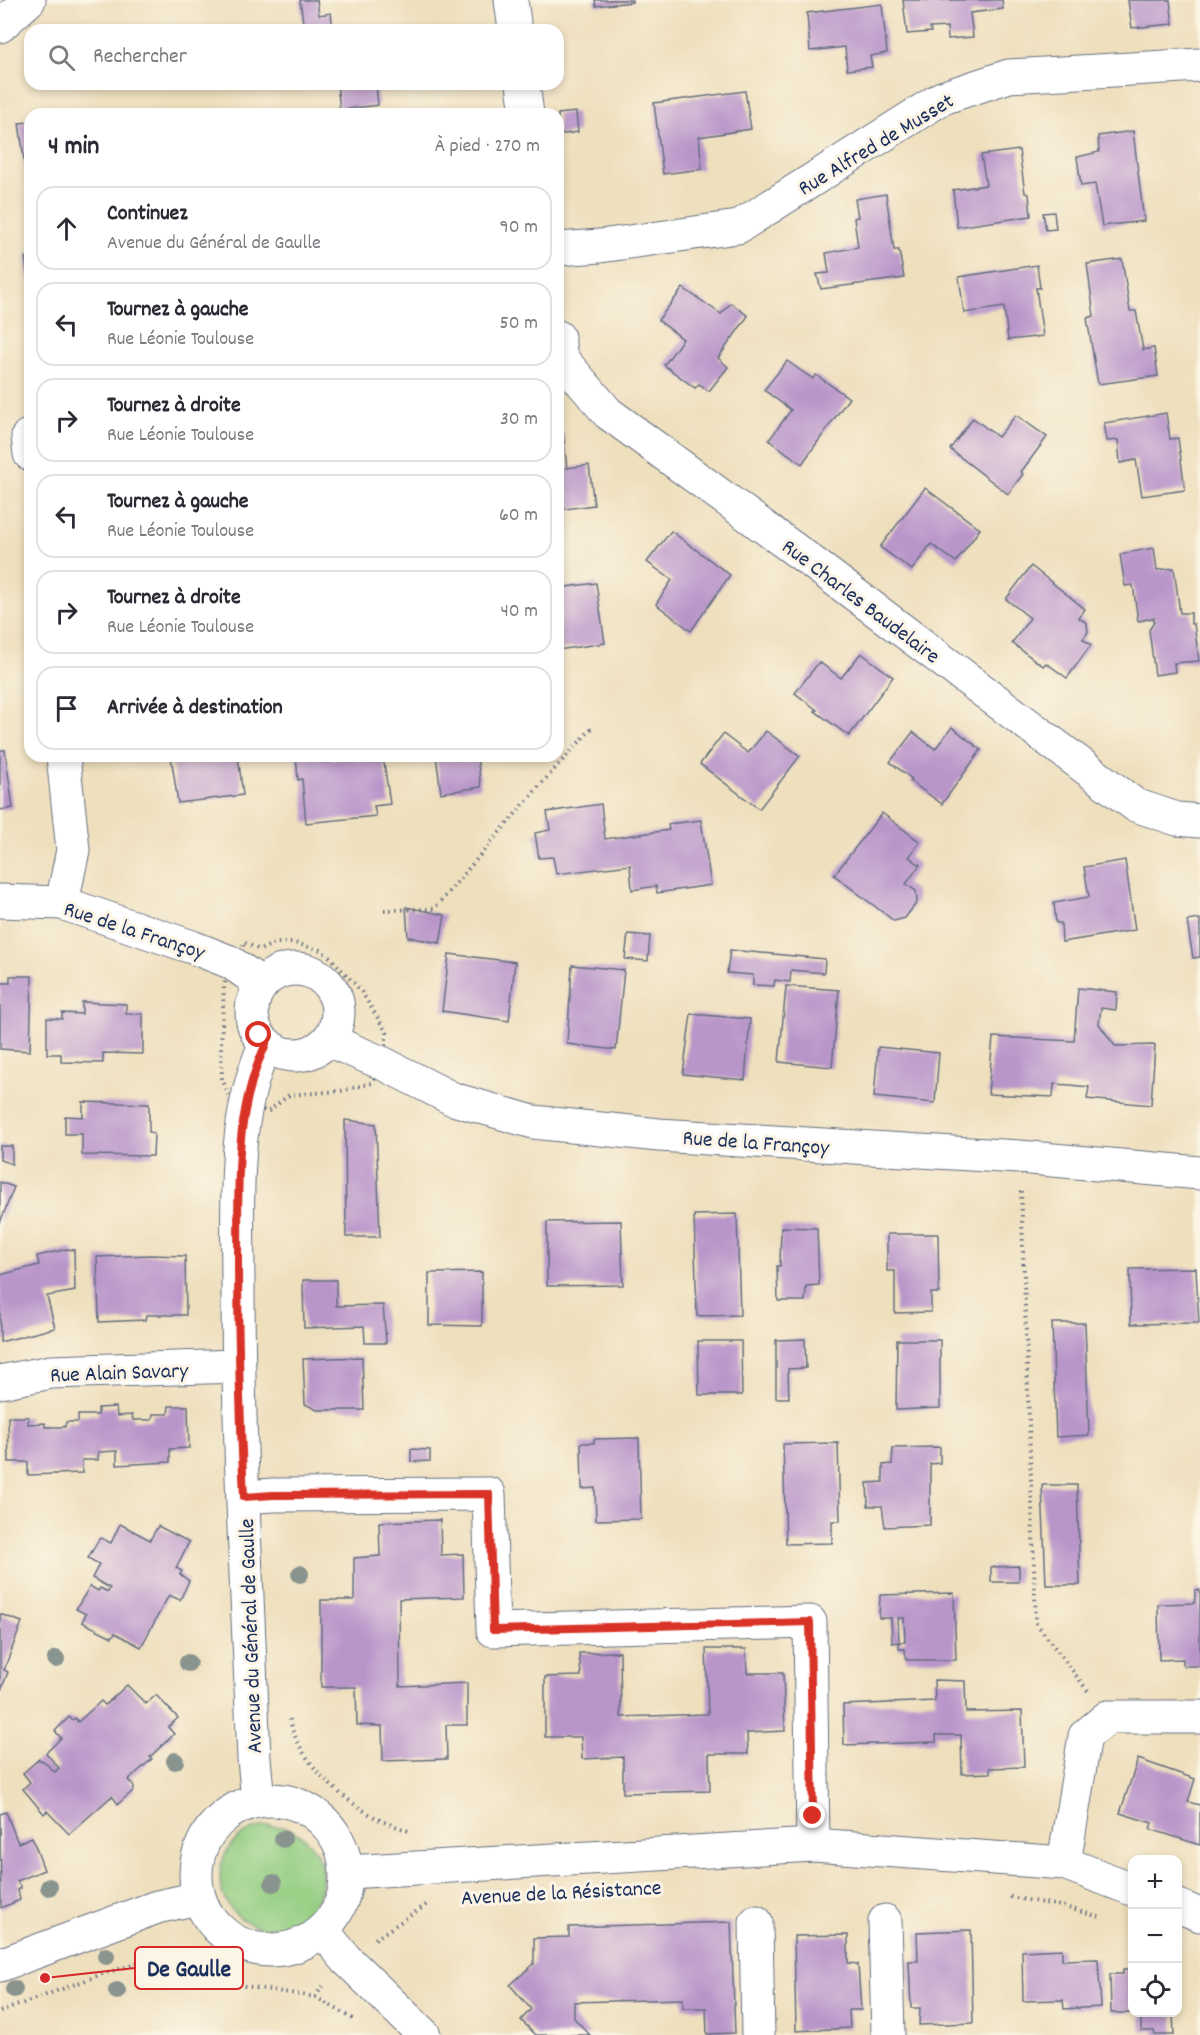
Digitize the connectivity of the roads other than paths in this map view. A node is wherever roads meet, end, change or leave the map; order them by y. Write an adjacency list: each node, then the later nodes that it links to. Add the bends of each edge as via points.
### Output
1 (28, 0): 4 (street)
2 (511, 0): 3 (street)
3 (514, 24)
4 (0, 26)
5 (1200, 65): 8 (street, Rue Alfred de Musset, via 1009,76 942,98 738,227)
6 (524, 90): 7 (street)
7 (526, 108)
8 (564, 249)
9 (564, 362): 11 (street, Rue Charles Baudelaire, via 608,413 1135,805 1177,819)
10 (64, 762): 13 (street, via 73,850)
11 (1200, 821)
12 (0, 901): 13 (street, Rue de la Françoy)
13 (62, 903): 14 (street, Rue de la Françoy, via 230,962)
14 (262, 984): 15 (street, via 290,969 307,970 324,980 338,1009 337,1023); 16 (street, via 253,1004 253,1019)
15 (328, 1040): 16 (street, via 302,1055 284,1054); 17 (street, Rue de la Françoy, via 382,1062 453,1099 533,1122 660,1135 1019,1157)
16 (266, 1044): 18 (street, Avenue du Général de Gaulle, via 255,1068 239,1146)
17 (1200, 1173)
18 (238, 1366): 19 (street, Rue Alain Savary, via 51,1372); 20 (street, Avenue du Général de Gaulle)
19 (0, 1382)
20 (244, 1497): 22 (street, Avenue du Général de Gaulle); 23 (street, via 489,1494 493,1630 810,1622)
21 (1200, 1717): 24 (street, via 1108,1717 1085,1736)
22 (258, 1800): 25 (street, via 283,1800 314,1814 327,1825 341,1847); 27 (street, via 233,1809 213,1825 200,1847 195,1872)
23 (813, 1845): 24 (street, Avenue de la Résistance); 25 (street, Avenue de la Résistance)
24 (1064, 1863): 26 (street, Avenue de la Résistance)
25 (347, 1872): 32 (street, via 342,1904)
26 (1128, 1887)
27 (198, 1898): 32 (street, via 210,1922 230,1940 255,1950 280,1951 303,1944); 33 (street, via 157,1907)
28 (1182, 1908): 29 (street)
29 (1200, 1915)
30 (885, 1921): 36 (street)
31 (756, 1922): 35 (street)
32 (323, 1931): 34 (street, via 346,1959)
33 (0, 1965)
34 (424, 2035)
35 (758, 2035)
36 (888, 2035)

